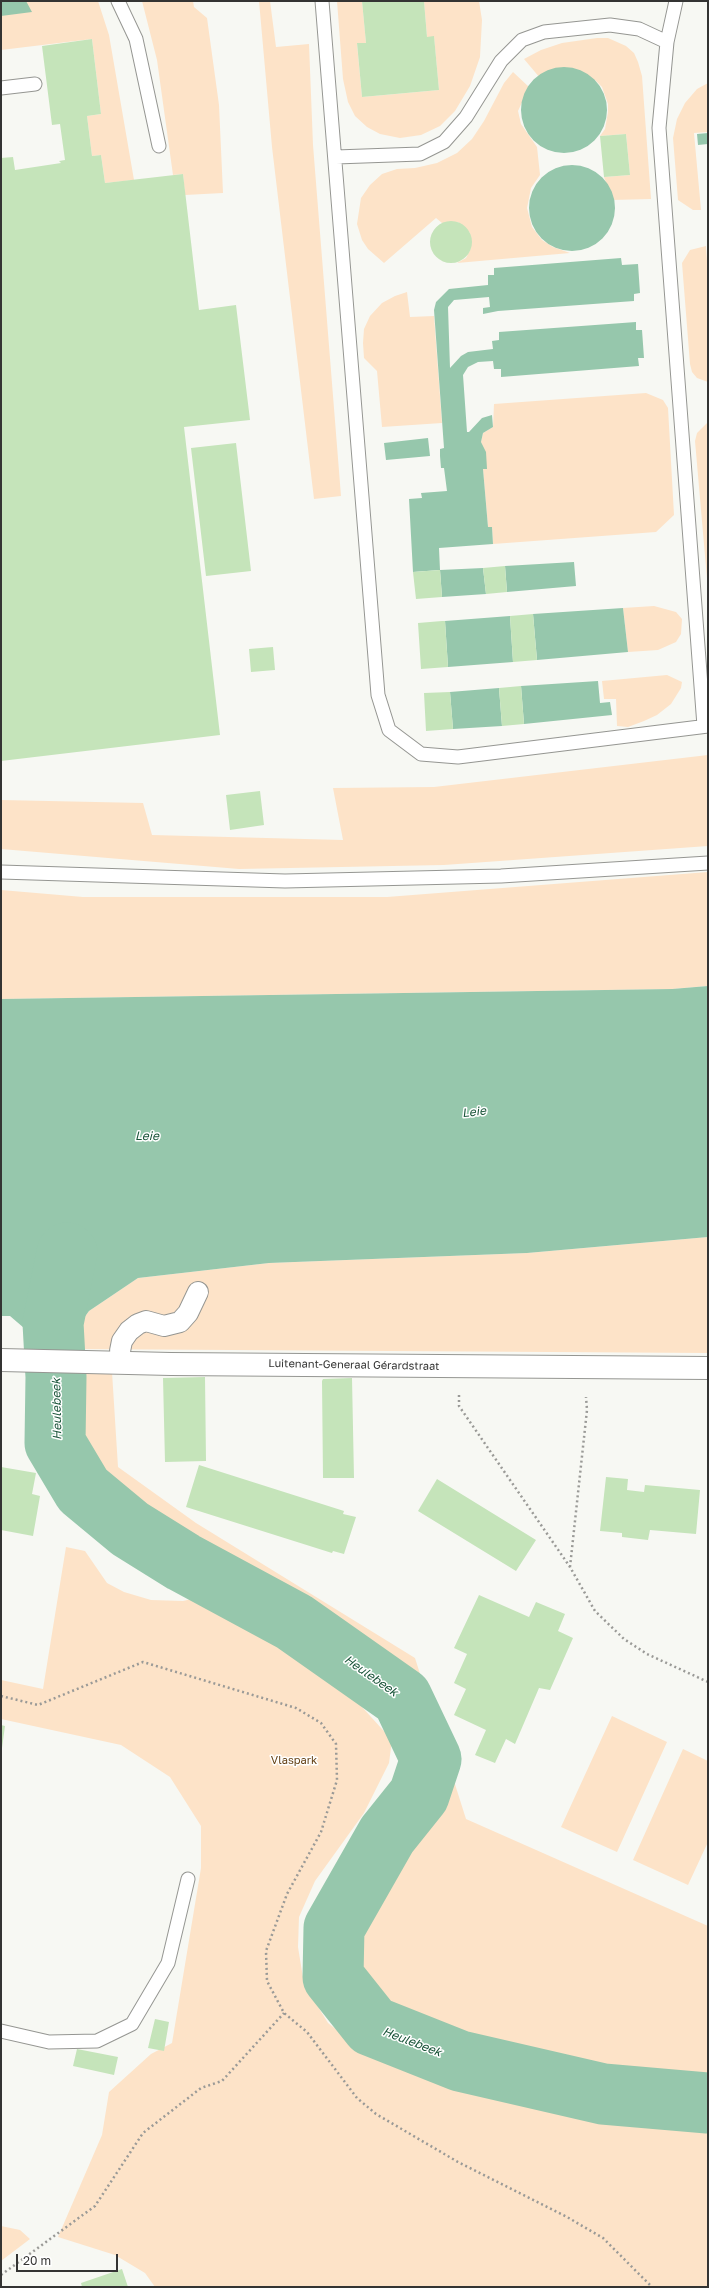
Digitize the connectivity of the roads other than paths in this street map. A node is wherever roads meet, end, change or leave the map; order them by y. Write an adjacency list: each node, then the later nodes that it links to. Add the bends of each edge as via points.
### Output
1 (118, 1): 7 (lane, via 136,39)
2 (322, 1): 8 (lane)
3 (676, 1): 4 (lane)
4 (667, 42): 8 (lane, via 639,29 610,25 544,32 522,40 501,61 466,117 444,142 420,154); 9 (lane, via 660,128)
5 (35, 84): 6 (lane)
6 (1, 88)
7 (159, 146)
8 (336, 157): 9 (lane, via 378,695 389,730 421,754 458,757)
9 (706, 726)
10 (708, 863): 11 (lane, via 501,876 285,881)
11 (1, 872)
12 (198, 1292): 13 (street, via 188,1313 180,1322 164,1326 146,1321 138,1324 122,1341)
13 (120, 1351)
14 (9, 1361): 15 (street, Luitenant-Generaal Gérardstraat)
15 (708, 1368)
16 (188, 1878): 17 (lane, via 168,1963 132,2024 96,2041 49,2042)
17 (1, 2032)

